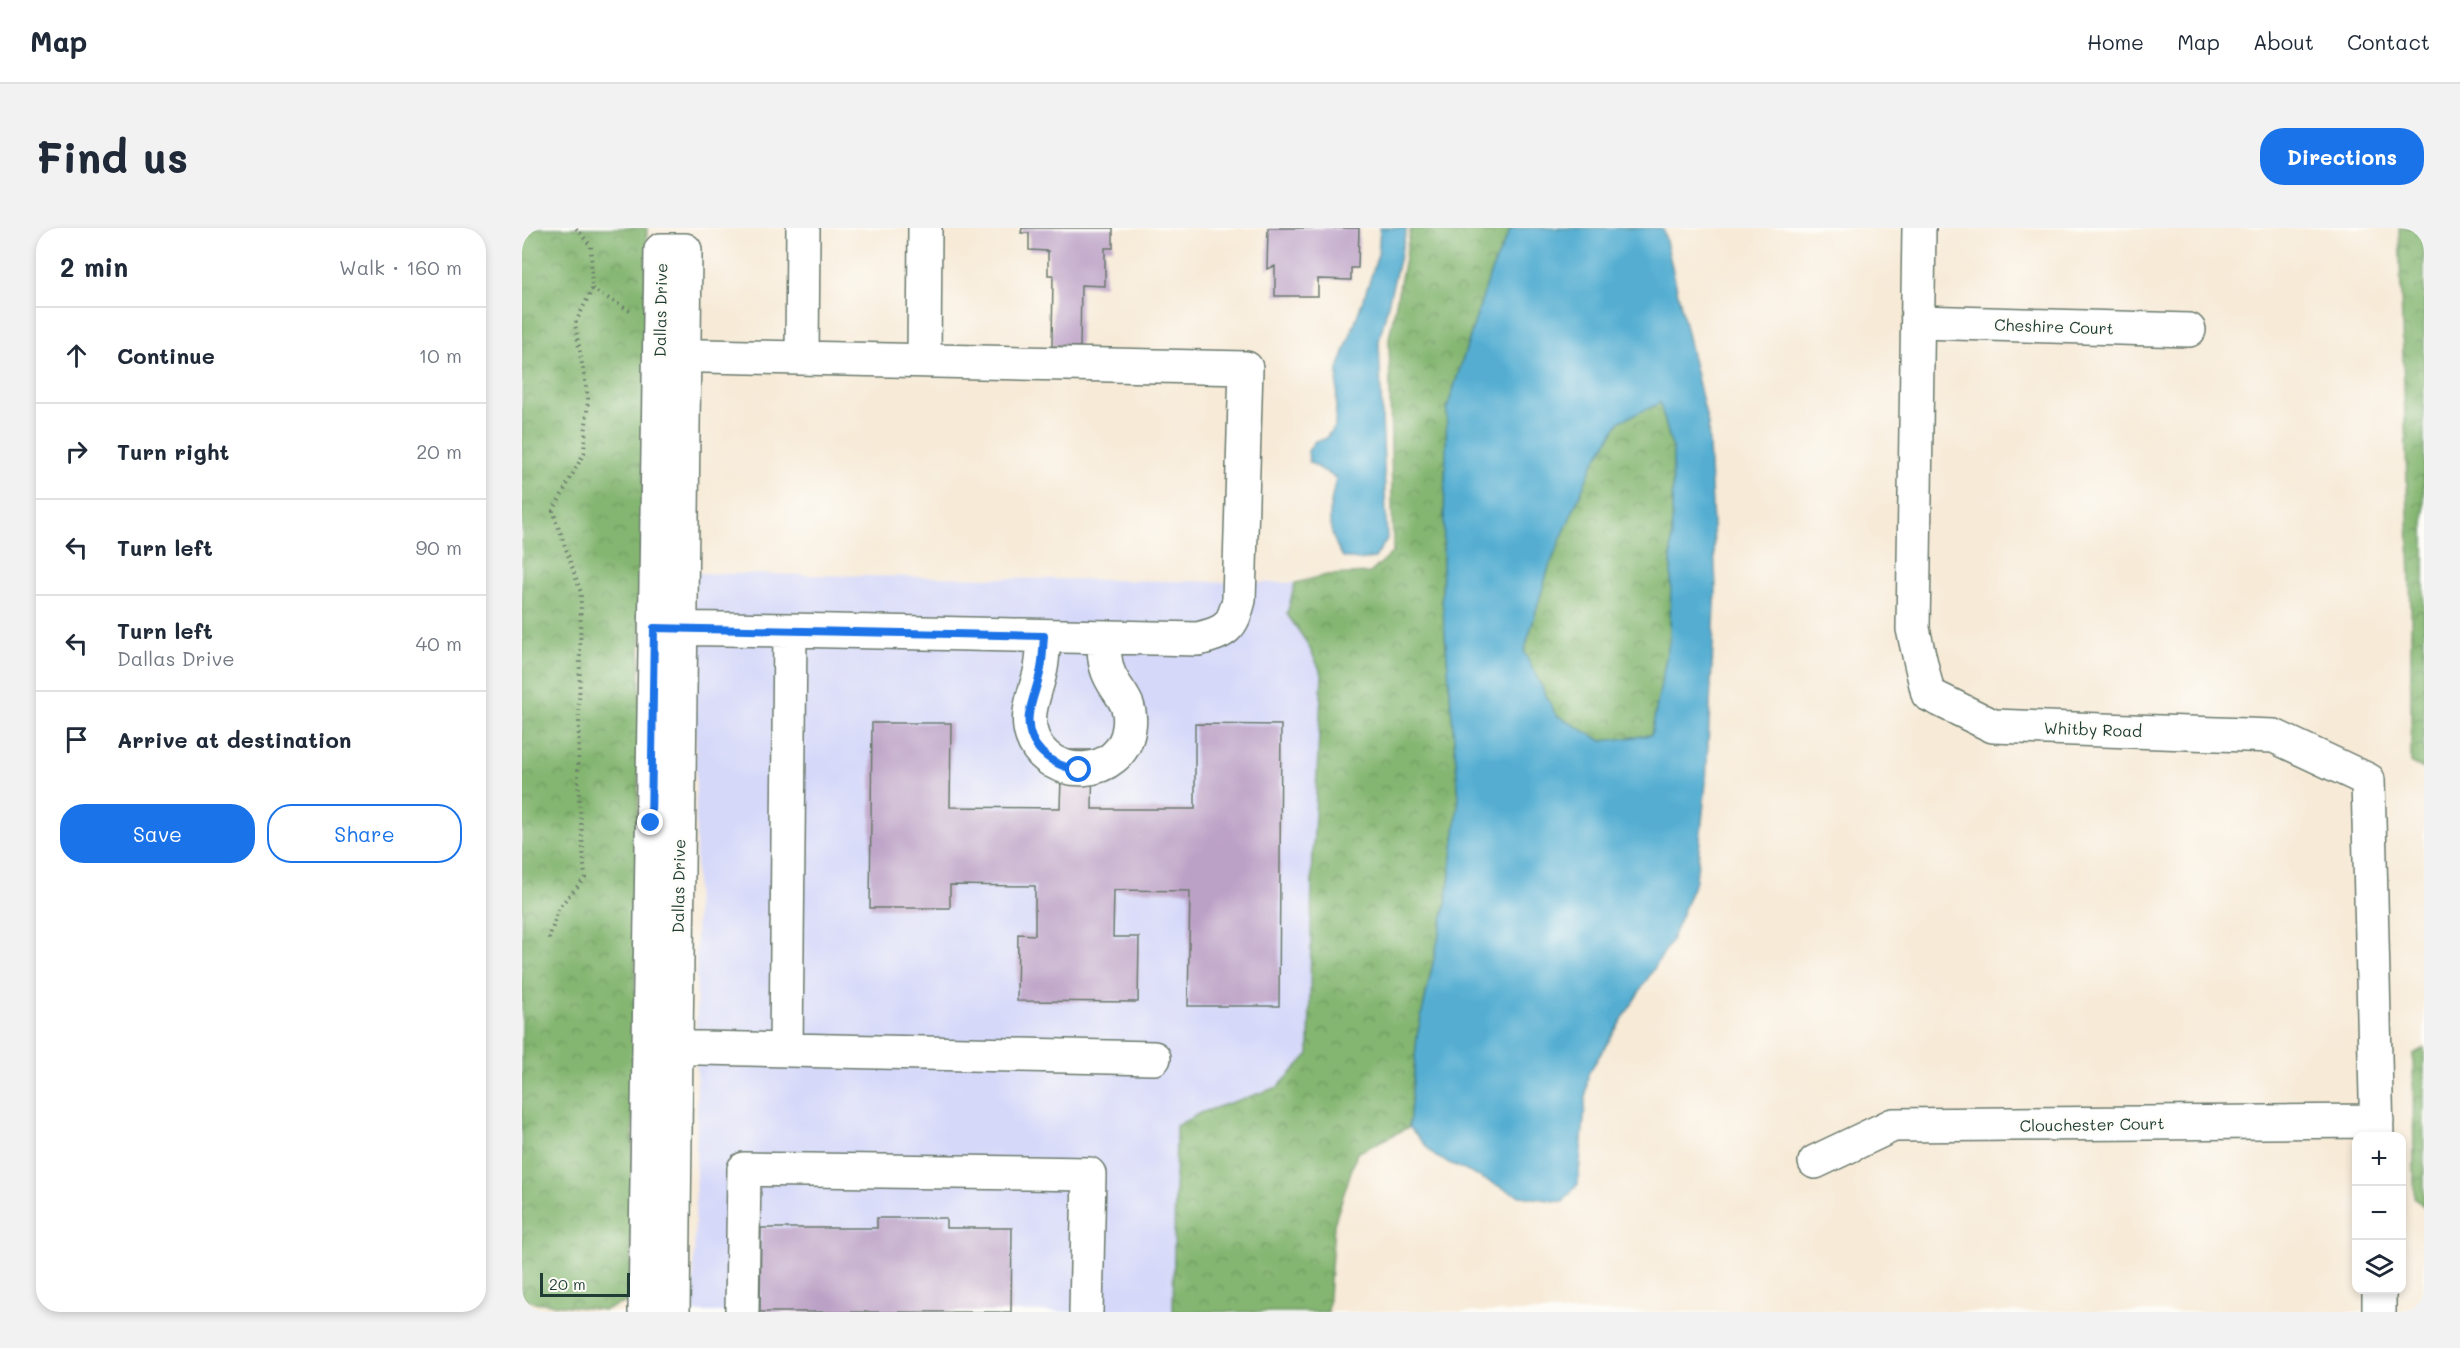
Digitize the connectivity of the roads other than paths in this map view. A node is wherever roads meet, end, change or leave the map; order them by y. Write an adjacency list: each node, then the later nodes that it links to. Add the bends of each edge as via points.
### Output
1 (803, 228): 6 (street)
2 (925, 228): 7 (street)
3 (1919, 228): 4 (street, Whitby Road)
4 (1919, 322): 5 (street, Cheshire Court); 15 (street, Whitby Road, via 1913,629 1928,694 1993,726 2274,736 2368,780)
5 (2189, 330)
6 (802, 358): 7 (street); 8 (street, Dallas Drive, via 667,346)
7 (924, 360): 11 (street, via 1246,368 1239,600 1234,621 1220,634 1198,639)
8 (667, 628): 9 (street); 12 (street, Dallas Drive)
9 (790, 630): 10 (street); 13 (street)
10 (1044, 636): 11 (street); 11 (street, via 1042,666 1029,718 1031,734 1037,748 1049,760 1063,768 1079,770 1111,759 1122,747 1129,730 1125,697 1108,673)
11 (1104, 638)
12 (662, 1048): 13 (street); 18 (street, Dallas Drive); 19 (street, Dallas Drive)
13 (786, 1050): 14 (street)
14 (1154, 1058)
15 (2377, 1129): 16 (street, Clouchester Court, via 1893,1125)
16 (1815, 1162)
17 (2379, 1294): 22 (street)
18 (645, 1312)
19 (673, 1312)
20 (742, 1312): 21 (street, via 744,1169 1089,1174)
21 (1086, 1312)
22 (2379, 1312)

